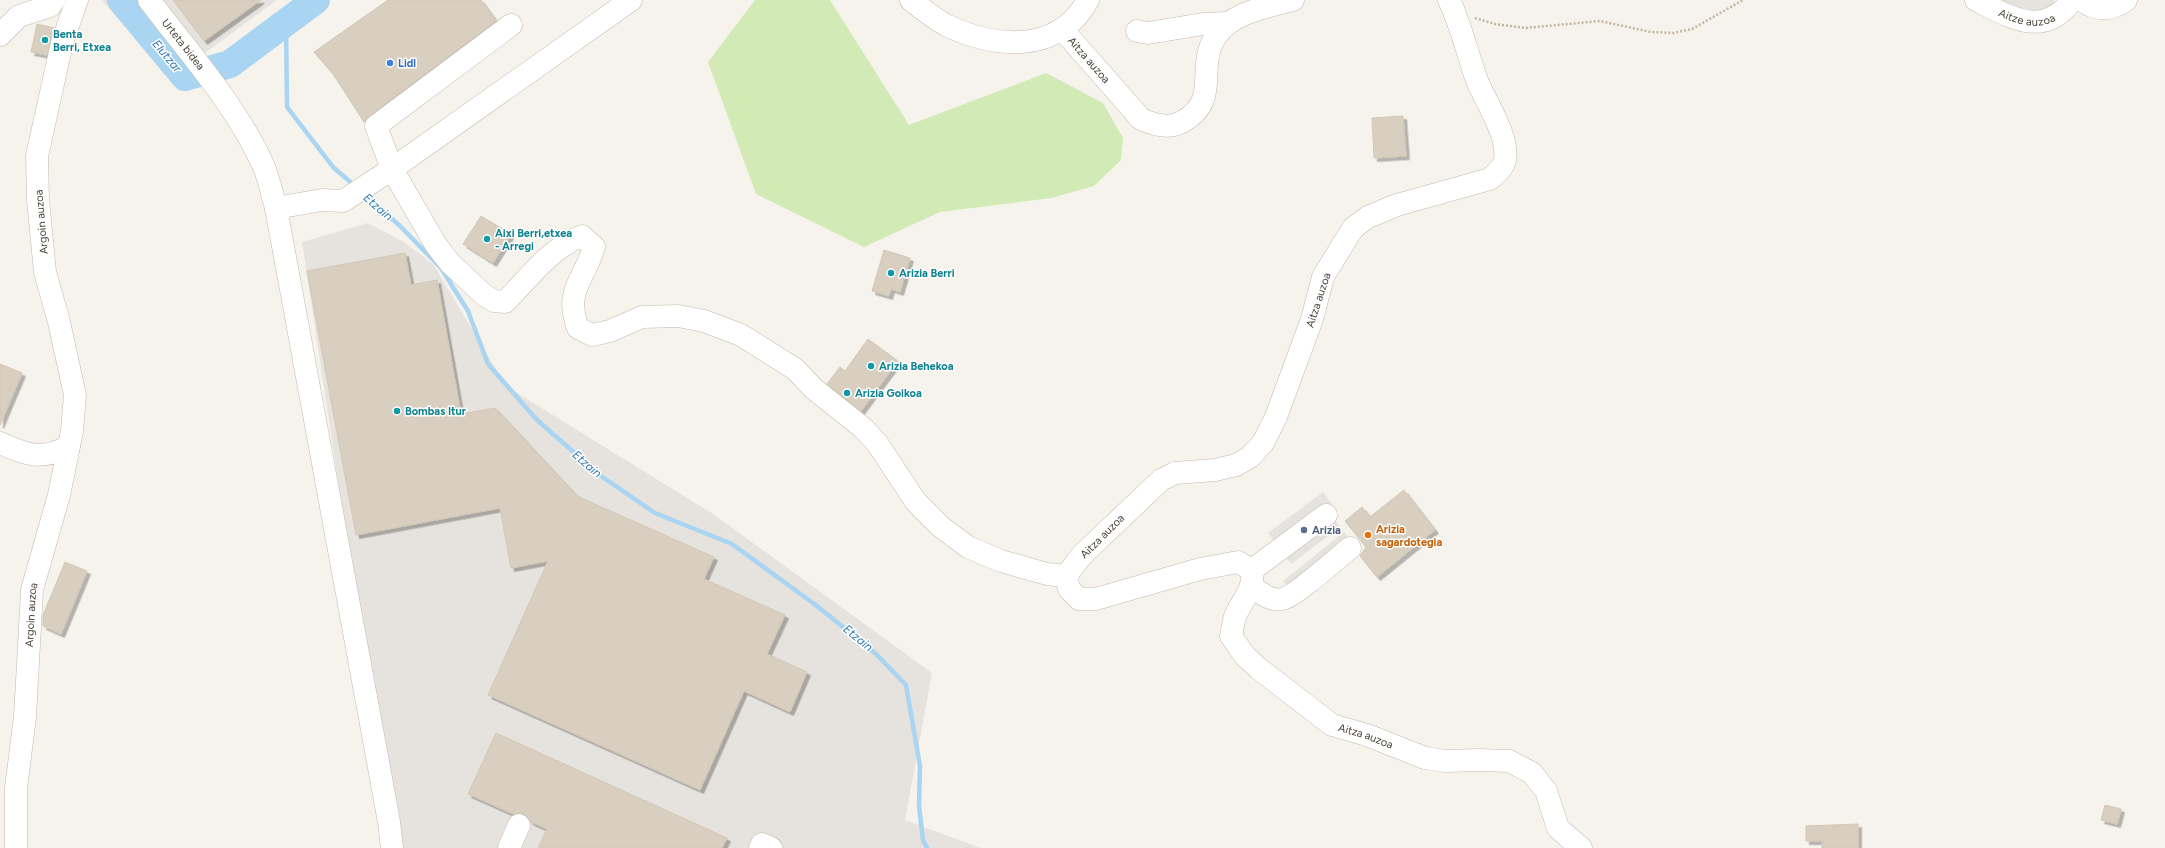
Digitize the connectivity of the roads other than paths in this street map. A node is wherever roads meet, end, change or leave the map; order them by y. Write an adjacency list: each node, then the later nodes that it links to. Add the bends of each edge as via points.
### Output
1 (54, 0): 17 (street, via 50,6 19,16)
2 (77, 0): 21 (street, Argoin auzoa, via 62,43 37,156 38,200 45,272 75,395)
3 (149, 0): 19 (street, Urteta bidea, via 217,90 253,143 265,168)
4 (911, 0): 15 (street, via 946,24 989,39 1010,43 1029,42 1048,37)
5 (1088, 0): 15 (street)
6 (1293, 0): 13 (street, Aitza auzoa, via 1255,10)
7 (1976, 0): 8 (street, Aitze auzoa, via 2000,12 2034,23 2054,19)
8 (2072, 0)
9 (2082, 0): 10 (street, via 2091,7 2108,9)
10 (2126, 0)
11 (624, 2): 18 (street)
12 (1452, 5): 24 (street, Aitza auzoa, via 1476,77 1504,141 1505,161 1501,169 1490,179 1398,205 1368,217 1353,228 1323,277 1312,319 1276,417 1263,443 1250,457 1236,465 1215,470 1175,473 1161,480 1082,555)
13 (1228, 24): 15 (street, Aitza auzoa, via 1216,36 1209,53 1207,90 1201,107 1188,118 1171,126 1141,119); 16 (street, via 1203,24 1148,33)
14 (511, 25): 18 (street, via 376,126)
15 (1062, 29)
16 (1136, 32)
17 (0, 35)
18 (392, 169): 19 (street, via 343,201 322,200); 24 (street, via 436,245 450,263 484,295 494,301 505,302 557,249 582,236 594,247 589,264 574,290 572,312 578,328 592,335 610,331 642,318 678,316 704,321 741,335 795,369 814,389 863,428 877,443 916,502 941,527 963,543 1001,561 1047,574)
19 (276, 208): 30 (street, Urteta bidea)
20 (0, 444): 21 (street, via 17,452 38,456 51,454)
21 (69, 446): 26 (street, Argoin auzoa, via 53,519 32,590 26,710)
22 (1326, 515): 25 (street)
23 (1350, 548): 25 (street, via 1295,592 1282,599 1268,598)
24 (1066, 576): 25 (street, via 1069,589 1079,599 1096,599 1200,569 1238,562)
25 (1252, 578): 34 (street, Aitza auzoa, via 1236,616 1231,636 1245,656 1258,668 1332,725 1368,735 1425,758 1445,761 1509,761 1532,772 1546,791 1558,828)
26 (16, 788): 27 (street, Argoin auzoa); 29 (street, Argoin auzoa)
27 (0, 814)
28 (519, 825): 31 (street)
29 (16, 848)
30 (392, 848)
31 (509, 848)
32 (760, 848): 33 (street, via 762,844)
33 (771, 848)
34 (1581, 848)

